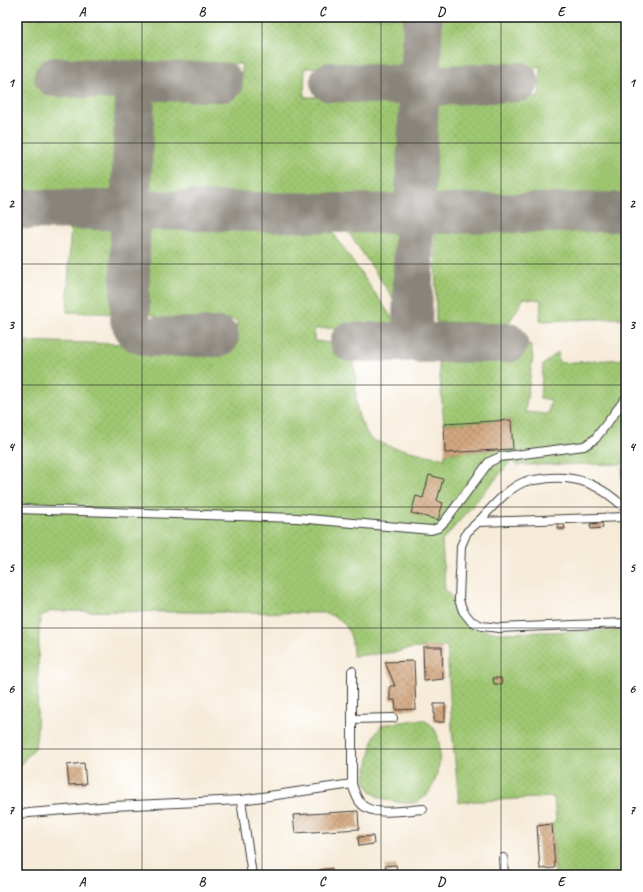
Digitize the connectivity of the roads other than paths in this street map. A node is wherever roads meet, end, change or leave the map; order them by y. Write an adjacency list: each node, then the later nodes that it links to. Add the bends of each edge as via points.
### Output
1 (626, 398): 2 (lane, via 594,439 584,446 500,457 489,462 445,521 438,528 431,530 297,518)
2 (17, 509)
3 (626, 509): 5 (lane, via 604,491 584,481 555,478 525,482 505,494)
4 (626, 517): 5 (lane)
5 (478, 522): 6 (lane, via 467,532 461,546 459,600 471,621 482,626 499,628)
6 (626, 623)
7 (352, 671): 9 (lane)
8 (393, 718): 9 (lane)
9 (352, 719): 10 (lane)
10 (352, 784): 11 (lane); 12 (lane, via 358,800 366,808 376,811)
11 (241, 800): 13 (lane); 15 (lane)
12 (423, 809)
13 (17, 814)
14 (503, 858): 16 (lane)
15 (252, 875)
16 (504, 875)

